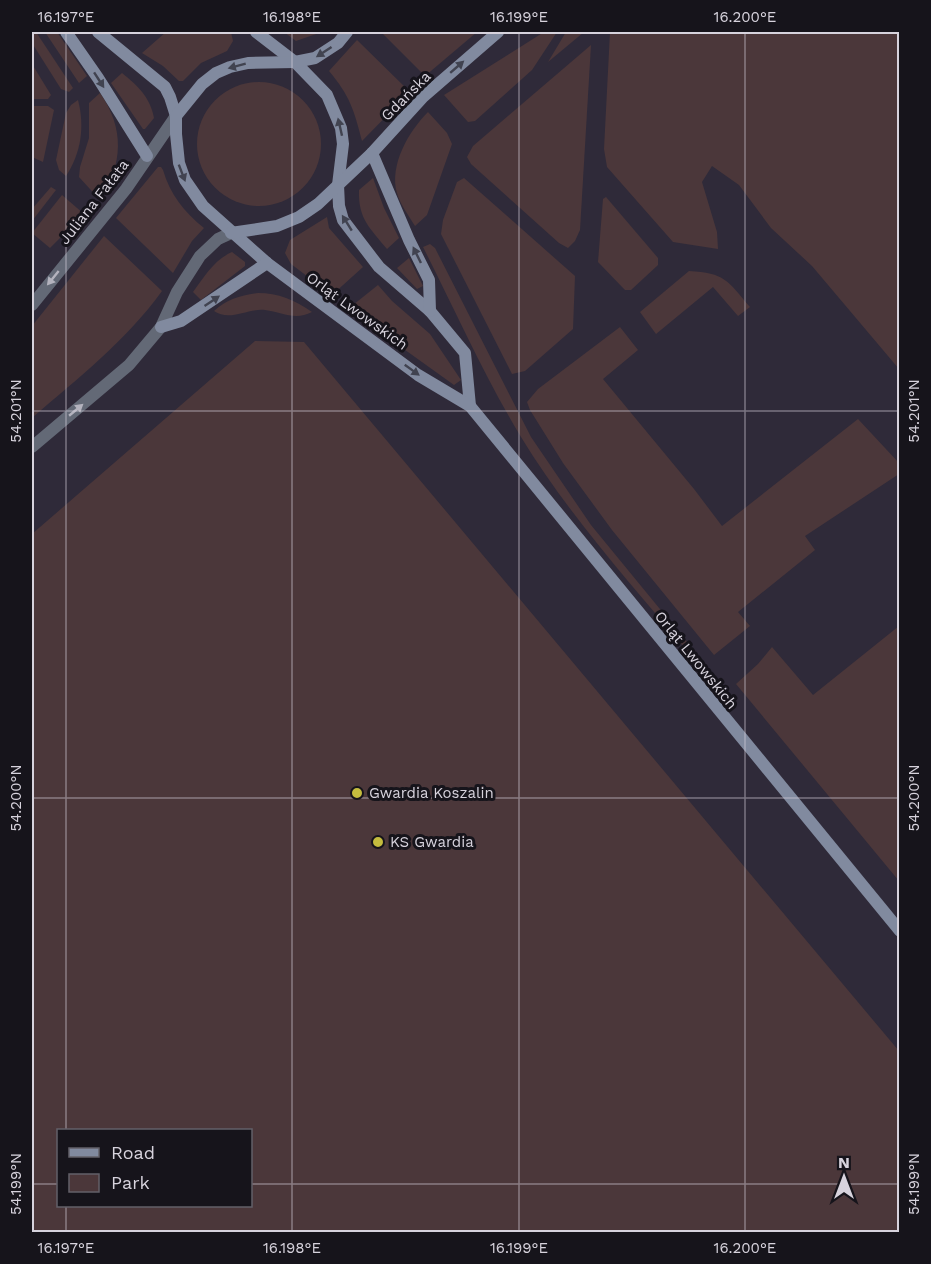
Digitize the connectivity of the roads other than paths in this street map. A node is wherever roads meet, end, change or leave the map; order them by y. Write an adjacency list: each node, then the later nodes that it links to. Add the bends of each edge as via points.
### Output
1 (66, 32): 9 (main road, one-way to 9)
2 (98, 32): 7 (main road, via 165,87)
3 (256, 32): 6 (main road)
4 (347, 32): 6 (main road, one-way to 6, via 315,58)
5 (498, 32): 8 (main road, Gdańska, one-way to 5, via 423,97)
6 (295, 62): 7 (main road, one-way to 7, via 248,63 223,70 201,84); 10 (main road, one-way to 6, via 343,144 336,112 327,95)
7 (176, 116): 9 (street, Juliana Fałata); 11 (main road, one-way to 11, via 177,150 184,180 203,206)
8 (372, 153): 10 (main road, Gdańska); 14 (main road, one-way to 8, via 429,280)
9 (147, 156): 13 (street, Juliana Fałata, one-way to 13, via 126,189)
10 (338, 185): 11 (main road, via 299,218 277,226); 14 (main road, one-way to 10, via 379,267 344,220)
11 (231, 233): 12 (main road, Orląt Lwowskich); 15 (street, via 200,256)
12 (267, 263): 15 (main road, one-way to 12, via 181,321); 16 (main road, Orląt Lwowskich, one-way to 16, via 418,375)
13 (32, 305)
14 (430, 310): 16 (main road, via 465,353)
15 (161, 327): 17 (street, one-way to 15, via 129,365)
16 (470, 406): 18 (main road, Orląt Lwowskich)
17 (32, 447)
18 (900, 932)

